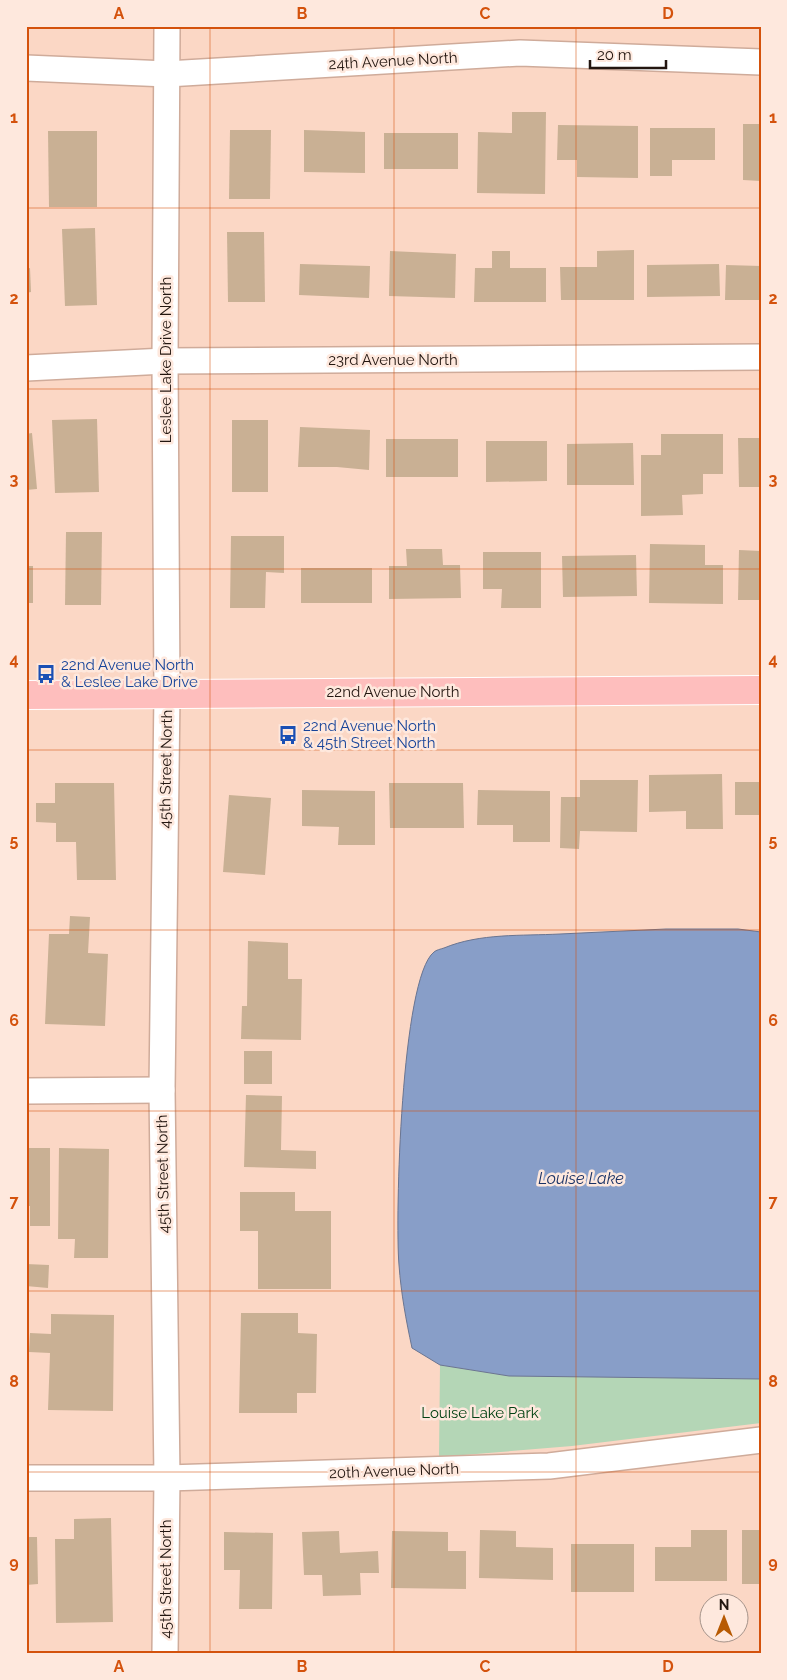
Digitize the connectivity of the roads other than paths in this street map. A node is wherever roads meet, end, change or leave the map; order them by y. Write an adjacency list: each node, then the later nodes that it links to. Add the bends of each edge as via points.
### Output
1 (167, 26): 4 (street, Leslee Lake Drive North)
2 (761, 62): 4 (street, 24th Avenue North, via 520,53)
3 (26, 68): 4 (street, 24th Avenue North)
4 (167, 74): 6 (street, Leslee Lake Drive North)
5 (761, 357): 6 (street, 23rd Avenue North)
6 (165, 361): 7 (street, 23rd Avenue North); 9 (street, Leslee Lake Drive North)
7 (26, 368)
8 (761, 690): 9 (main road, 22nd Avenue North)
9 (167, 693): 10 (main road, 22nd Avenue North); 12 (street, 45th Street North)
10 (26, 694)
11 (26, 1090): 12 (street)
12 (162, 1090): 15 (street, 45th Street North)
13 (761, 1440): 15 (street, 20th Avenue North, via 549,1466)
14 (26, 1478): 15 (street, 20th Avenue North)
15 (166, 1478): 16 (street, 45th Street North)
16 (165, 1654)

